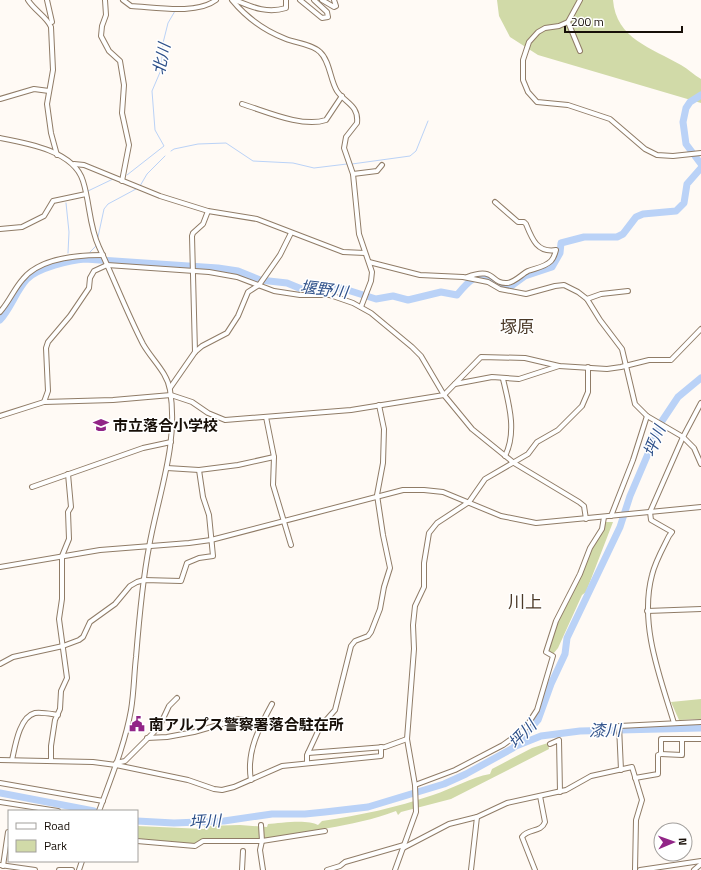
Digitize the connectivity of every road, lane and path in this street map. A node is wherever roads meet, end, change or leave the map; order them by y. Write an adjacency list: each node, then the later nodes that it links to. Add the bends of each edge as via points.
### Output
1 (28, 0): 16 (street, via 51,27 53,70)
2 (47, 0): 13 (street)
3 (105, 0): 26 (street, via 106,15 101,36 109,51 120,61 124,85 122,113 129,145)
4 (124, 0): 5 (street, via 131,6 192,8 209,5)
5 (216, 0)
6 (233, 0): 7 (street, via 271,11 286,8); 17 (street, via 240,10 263,28 323,54 336,90)
7 (286, 0)
8 (300, 0): 9 (street, via 322,18 328,17 327,12)
9 (314, 0)
10 (322, 0): 11 (street, via 334,7)
11 (334, 0)
12 (580, 0): 14 (street)
13 (52, 22)
14 (568, 22): 15 (street); 21 (street, via 538,32 526,48 523,80 524,87 532,98 537,102 568,105 610,119 645,149 657,155)
15 (580, 51)
16 (49, 91): 18 (street, via 34,89); 22 (street, via 48,118)
17 (342, 96): 19 (street, via 326,120 312,123 292,120); 25 (street, via 356,110 357,117 357,122 346,137 344,148)
18 (0, 99)
19 (242, 104)
20 (0, 138): 22 (street, via 29,144)
21 (700, 153)
22 (57, 155): 23 (street)
23 (74, 164): 26 (street, via 84,165); 27 (street, via 84,181)
24 (382, 165): 25 (street, via 377,171)
25 (353, 174): 32 (street, via 359,234)
26 (122, 181): 29 (street)
27 (86, 194): 30 (street, via 53,201 44,216 22,228); 33 (street, via 90,220)
28 (495, 202): 37 (street, via 518,222 526,224 534,242 540,248 545,251 556,250 547,264 528,271 510,283 503,283)
29 (208, 210): 31 (street, via 257,219); 36 (street, via 203,224 192,236)
30 (0, 229)
31 (291, 234): 32 (street, via 343,252); 40 (street)
32 (364, 254): 34 (street)
33 (103, 256): 35 (street); 46 (street, via 72,256 35,269 22,279)
34 (369, 262): 38 (street, via 420,275); 45 (street, via 372,272)
35 (107, 264): 36 (street); 54 (street, via 144,345 165,375); 57 (street, via 94,271 88,288 70,316 48,342 48,391)
36 (194, 270): 40 (street, via 236,277); 48 (street)
37 (490, 274): 38 (street, via 480,273); 39 (street)
38 (467, 278): 39 (street)
39 (492, 284): 44 (street, via 511,292 526,294 564,285)
40 (259, 285): 43 (street, via 287,294); 48 (street, via 248,292 238,316 227,333)
41 (324, 286): 43 (street)
42 (628, 291): 44 (street, via 601,294)
43 (330, 295): 45 (street)
44 (587, 299): 49 (street, via 622,349)
45 (361, 307): 56 (street, via 412,347)
46 (0, 312)
47 (701, 329): 49 (street, via 671,360 649,360)
48 (195, 352): 54 (street)
49 (627, 365): 51 (street, via 621,368); 61 (street, via 635,404)
50 (559, 366): 51 (street); 52 (street, via 519,379); 53 (street, via 525,358 481,357)
51 (588, 367): 67 (street, via 588,392 582,406 558,430 537,442 528,454)
52 (503, 379): 53 (street, via 492,377); 65 (street, via 512,435)
53 (455, 384): 56 (street)
54 (170, 388): 55 (street)
55 (170, 395): 57 (street); 62 (street, via 192,402 225,420); 64 (street)
56 (444, 395): 59 (street); 65 (street, via 472,429)
57 (44, 402): 60 (street)
58 (701, 403): 63 (street)
59 (380, 405): 62 (street); 73 (street, via 384,429)
60 (0, 416)
61 (647, 416): 63 (street); 77 (street)
62 (266, 417): 66 (street)
63 (683, 437): 68 (street, via 694,448); 76 (street)
64 (171, 442): 69 (street); 71 (street, via 143,448)
65 (505, 456): 67 (street)
66 (274, 457): 70 (street); 80 (street, via 273,485)
67 (514, 463): 74 (street, via 486,479); 79 (street, via 579,502 584,506)
68 (701, 464)
69 (167, 468): 70 (street); 83 (street)
70 (199, 470): 81 (street, via 209,515)
71 (68, 474): 72 (street); 84 (street, via 71,507 68,512 69,539)
72 (32, 487)
73 (377, 495): 74 (street, via 403,490 424,490 443,492); 80 (street); 103 (street, via 390,568 380,609 368,636 355,641 351,646 335,710 320,727)
74 (469, 502): 79 (street, via 518,521 536,523); 98 (street, via 437,523 427,540 424,587 415,606 413,625 414,649)
75 (701, 507): 76 (street)
76 (650, 512): 77 (street); 88 (street, via 651,520 672,532 652,575)
77 (611, 516): 78 (street)
78 (604, 517): 79 (street); 114 (street, via 602,529 590,548 556,621 546,652 552,656 537,710 524,730 503,745 455,770)
79 (586, 519)
80 (284, 521): 81 (street); 82 (street)
81 (211, 540): 83 (street); 86 (street, via 213,556 187,563 181,581)
82 (291, 545)
83 (149, 546): 84 (street); 86 (street)
84 (62, 556): 85 (street); 89 (street, via 62,599 58,619)
85 (0, 567)
86 (144, 580): 89 (street, via 130,586 115,604 90,622 84,637); 109 (street, via 131,708)
87 (701, 609): 88 (street)
88 (647, 611): 96 (street, via 654,656)
89 (63, 646): 90 (street, via 13,657); 93 (street, via 67,678 61,690)
90 (0, 664)
91 (177, 698): 97 (street, via 169,706 161,723)
92 (272, 704): 95 (street)
93 (58, 715): 106 (street, via 39,713 30,716 24,723); 107 (street, via 51,746)
94 (701, 722): 96 (street)
95 (262, 723): 97 (street, via 239,719 194,732); 112 (street, via 250,757)
96 (674, 723): 110 (street, via 619,726)
97 (147, 738): 109 (street, via 125,762)
98 (407, 739): 102 (street, via 393,746); 114 (street)
99 (701, 739): 100 (street)
100 (682, 740): 104 (street, via 682,755); 104 (street, via 661,739)
101 (550, 744): 115 (street, via 559,740)
102 (381, 747): 103 (street); 108 (street, via 381,756)
103 (308, 753): 108 (street)
104 (661, 754): 111 (street, via 658,755 658,774)
105 (0, 760): 106 (street)
106 (12, 760): 107 (street)
107 (51, 761): 109 (street)
108 (307, 763): 112 (street, via 282,766)
109 (116, 764): 112 (street, via 188,780 214,789 228,789); 118 (street)
110 (621, 770): 111 (street, via 632,768); 115 (street, via 591,776)
111 (635, 778): 141 (street, via 642,800 636,820)
112 (251, 780)
113 (0, 783): 118 (street)
114 (415, 785): 127 (street, via 416,812)
115 (560, 792): 116 (street)
116 (540, 796): 121 (street, via 507,803); 140 (street, via 544,825 522,837)
117 (0, 802): 119 (street)
118 (102, 802): 120 (street)
119 (52, 810)
120 (99, 810)
121 (477, 817): 127 (street, via 449,824); 139 (street)
122 (261, 825): 126 (street)
123 (325, 831): 126 (street)
124 (8, 832): 131 (street)
125 (138, 841): 126 (street, via 195,846 203,841)
126 (262, 841): 136 (street, via 260,850)
127 (403, 847): 137 (street, via 345,862); 138 (street)
128 (243, 851): 135 (street)
129 (701, 861): 142 (street)
130 (701, 864): 143 (street)
131 (2, 866): 132 (street)
132 (35, 870)
133 (59, 870): 134 (street)
134 (72, 870)
135 (242, 870)
136 (263, 870)
137 (328, 870)
138 (395, 870)
139 (470, 870)
140 (535, 870)
141 (635, 870)
142 (640, 870)
143 (694, 870)

